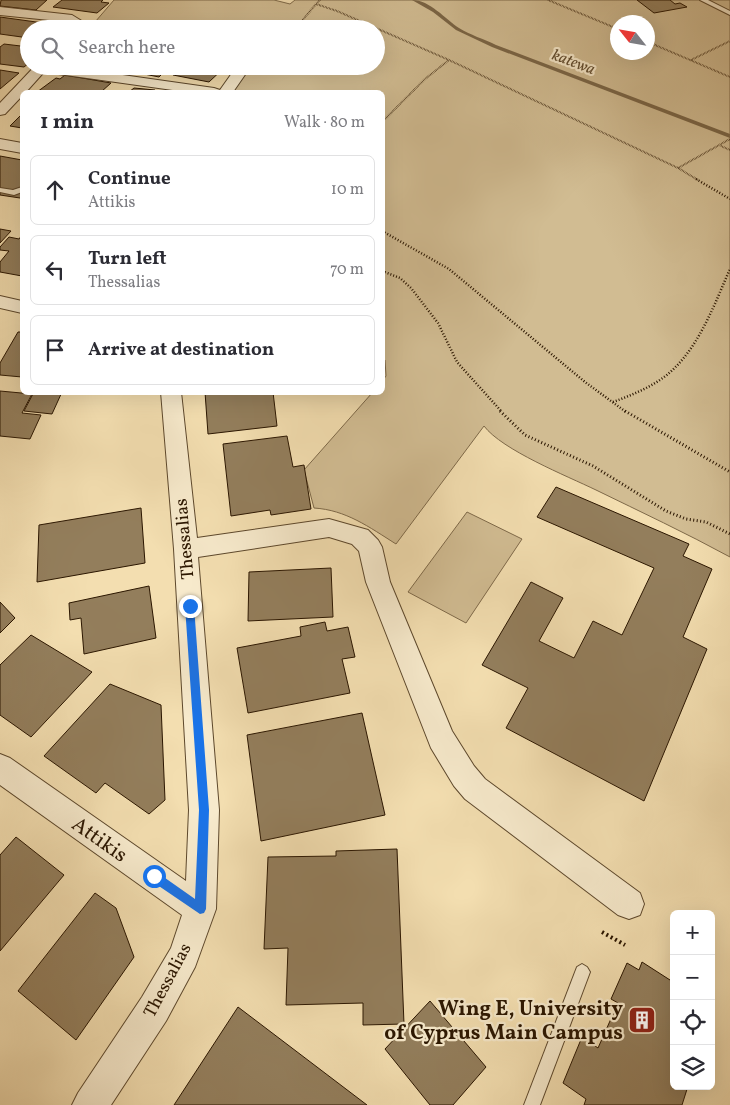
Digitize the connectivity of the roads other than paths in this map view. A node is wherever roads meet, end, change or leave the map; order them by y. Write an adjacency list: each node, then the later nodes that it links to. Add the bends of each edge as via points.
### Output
1 (703, 0): 3 (lane)
2 (0, 11): 4 (street)
3 (730, 13)
4 (50, 20)
5 (34, 75): 9 (street)
6 (97, 75): 10 (street)
7 (238, 75): 11 (street)
8 (20, 90): 12 (street)
9 (20, 90)
10 (200, 90)
11 (227, 90)
12 (0, 111)
13 (0, 144): 14 (street)
14 (20, 148)
15 (0, 190): 16 (lane, via 14,193)
16 (20, 190)
17 (171, 395): 18 (street, Thessalias)
18 (186, 549): 20 (street, via 329,528 348,532 366,541 378,582 441,739 464,776 475,789); 21 (street, Thessalias, via 204,810)
19 (0, 768): 21 (street, Attikis)
20 (629, 904)
21 (200, 909): 23 (street, Thessalias, via 180,964)
22 (582, 972): 24 (lane)
23 (90, 1105)
24 (532, 1105)

